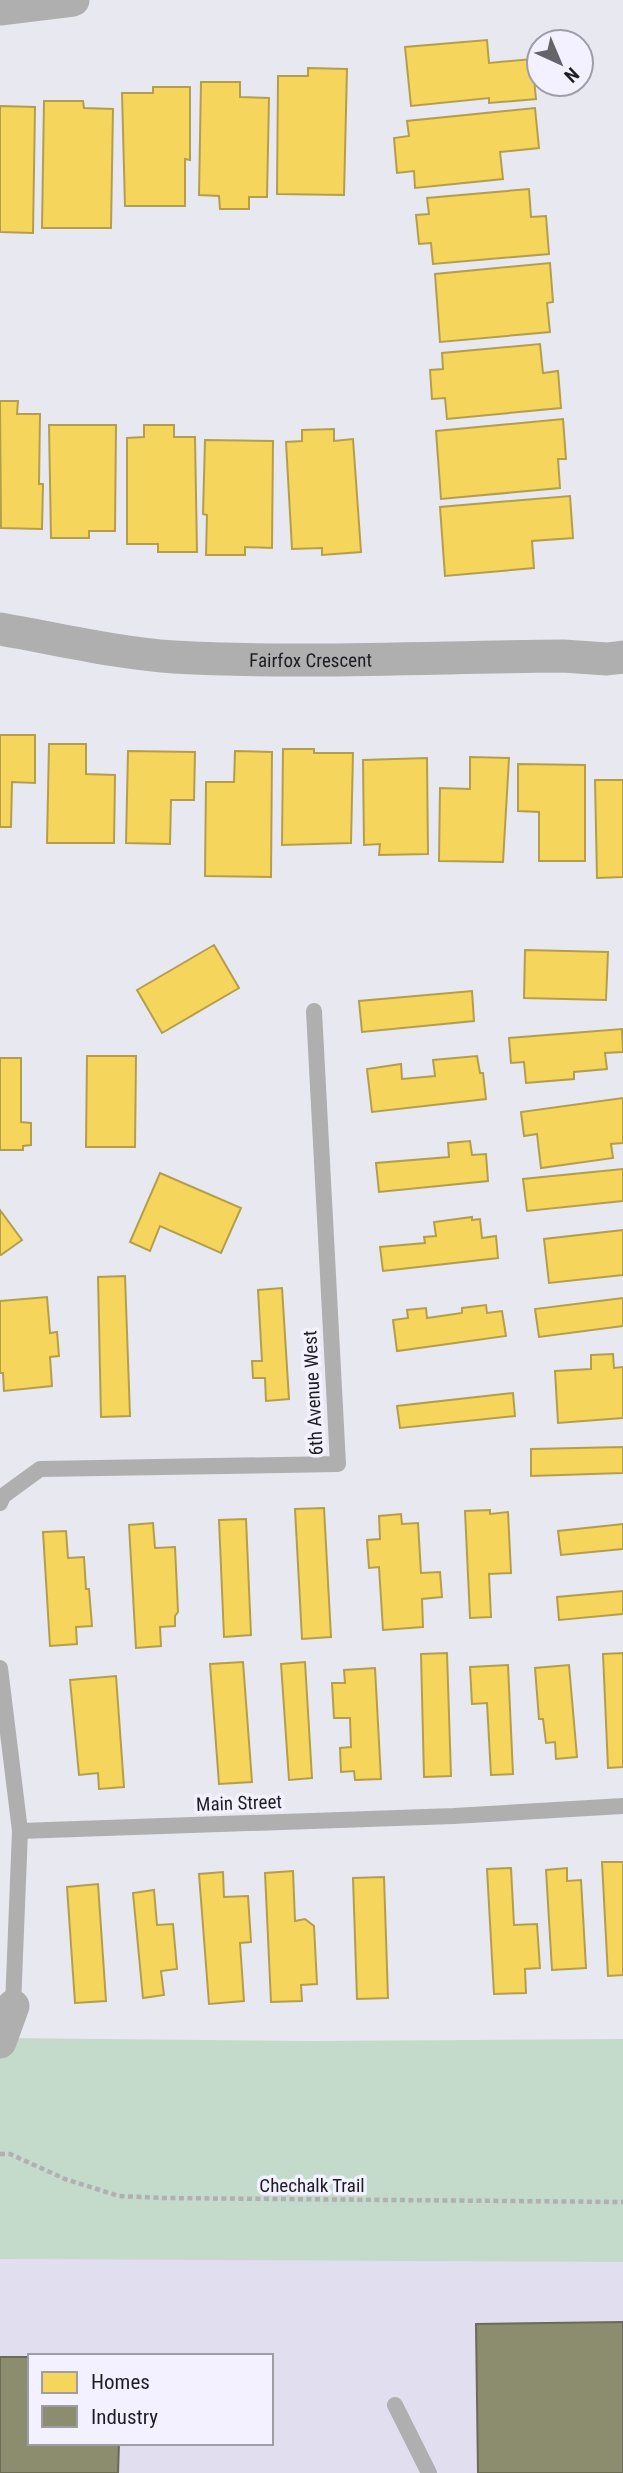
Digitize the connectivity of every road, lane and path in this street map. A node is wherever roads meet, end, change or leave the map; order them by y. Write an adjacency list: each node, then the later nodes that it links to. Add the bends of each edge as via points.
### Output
1 (73, 0): 2 (street)
2 (0, 9)
3 (0, 629): 4 (street, Fairfox Crescent, via 110,650 173,656)
4 (623, 657)
5 (314, 1011): 6 (lane, 6th Avenue West, via 338,1464 40,1469)
6 (0, 1503)
7 (0, 1668): 9 (lane)
8 (623, 1806): 9 (lane, Main Street)
9 (20, 1831): 10 (lane)
10 (13, 2006): 11 (street)
11 (0, 2042)
12 (0, 2154): 13 (path, Chechalk Trail, via 119,2196)
13 (623, 2202)
14 (394, 2405): 15 (lane)
15 (429, 2473)

